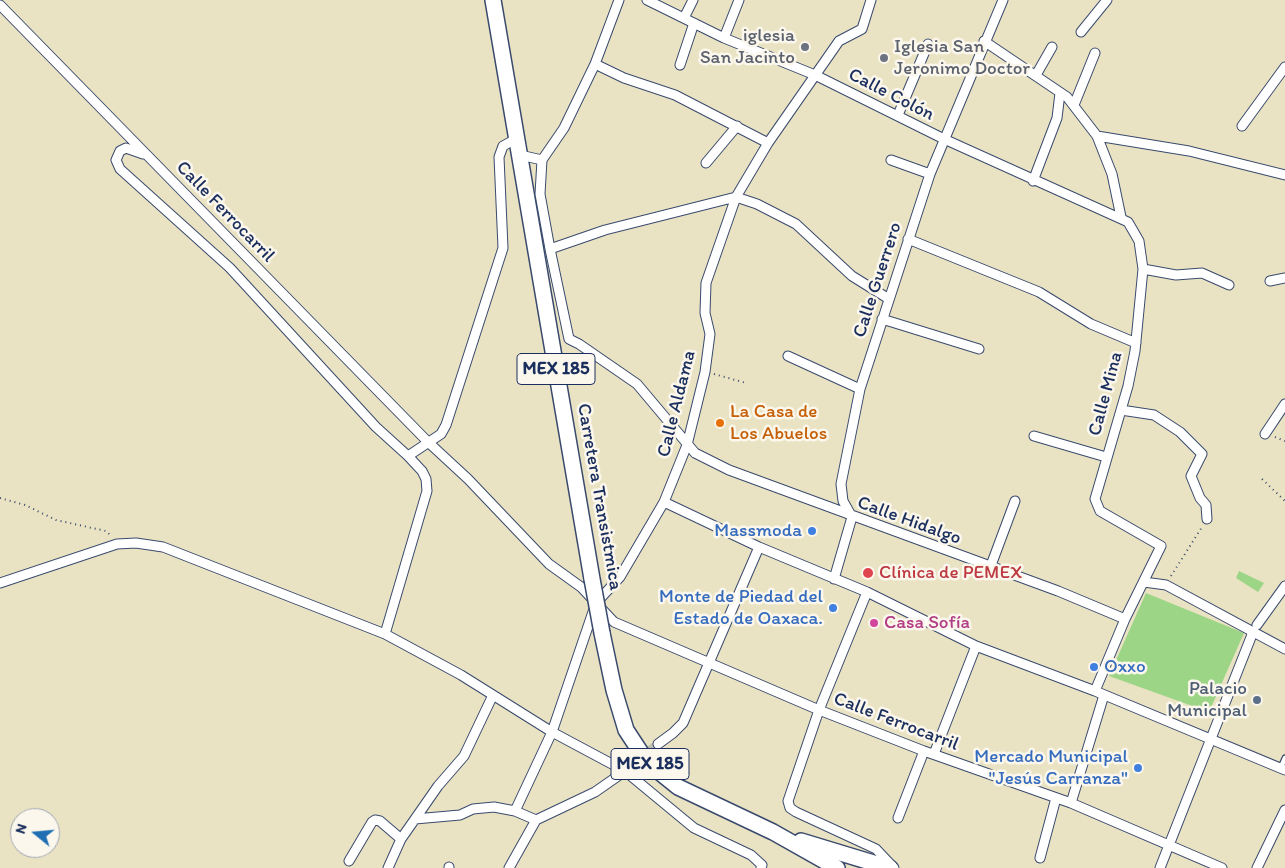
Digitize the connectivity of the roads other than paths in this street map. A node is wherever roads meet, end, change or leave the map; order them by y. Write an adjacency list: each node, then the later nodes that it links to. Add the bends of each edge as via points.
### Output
1 (493, 0): 29 (main road, Carretera Transistmica / MEX 185)
2 (619, 0): 18 (street)
3 (647, 0): 10 (street, Calle Colón)
4 (693, 0): 10 (street)
5 (739, 0): 13 (street)
6 (871, 0): 21 (street, Calle Aldama, via 862,29 839,41)
7 (1003, 0): 14 (street, Calle Guerrero)
8 (1107, 0): 12 (street)
9 (0, 5): 32 (street, Calle Ferrocarril)
10 (684, 18): 11 (street, Calle Colón)
11 (694, 23): 13 (street, Calle Colón); 19 (street)
12 (1081, 32)
13 (724, 38): 21 (street, Calle Colón)
14 (984, 41): 22 (street); 30 (street, Calle Guerrero)
15 (928, 44): 25 (street)
16 (1052, 47): 22 (street)
17 (1094, 53): 24 (street)
18 (595, 64): 26 (street, via 624,78 676,94); 34 (street, via 564,128)
19 (680, 65)
20 (1285, 67): 27 (street)
21 (815, 75): 25 (street, Calle Colón); 31 (street, Calle Aldama)
22 (1036, 75): 23 (street)
23 (1060, 93): 24 (street); 39 (street, via 1057,118)
24 (1074, 105): 28 (street)
25 (898, 115): 30 (street, Calle Colón)
26 (737, 126): 31 (street); 36 (street)
27 (1242, 126)
28 (1097, 136): 38 (street, via 1189,151); 41 (street, via 1112,174)
29 (516, 139): 33 (main road, Carretera Transistmica / MEX 185); 58 (street, via 503,146 499,157 503,248 446,425 441,434)
30 (944, 139): 37 (street, Calle Guerrero); 39 (street, Calle Colón)
31 (768, 143): 40 (street, Calle Aldama)
32 (148, 156): 58 (street, Calle Ferrocarril); 60 (street, via 126,148 120,151 116,160 120,169 230,268 376,427)
33 (520, 156): 34 (street); 99 (main road, Carretera Transistmica / MEX 185, bridge, via 592,579 614,690 626,730 648,762 678,787)
34 (542, 160): 43 (street, Calle Hidalgo, via 540,194)
35 (891, 160): 37 (street)
36 (706, 163)
37 (930, 174): 42 (street, Calle Guerrero)
38 (1285, 174)
39 (1033, 181): 41 (street, Calle Colón)
40 (736, 197): 43 (street, via 605,230); 48 (street, via 796,224 852,276); 59 (street, Calle Aldama, via 706,283 705,313 710,334 705,372)
41 (1121, 217): 44 (street, Calle Mina, via 1128,222 1139,241)
42 (908, 240): 48 (street, Calle Guerrero); 50 (street, via 1039,292 1091,324)
43 (550, 249): 59 (street, Calle Hidalgo, via 569,339 637,384)
44 (1143, 269): 47 (street, via 1176,275 1202,273); 50 (street, Calle Mina)
45 (1285, 278): 46 (street)
46 (1270, 281)
47 (1229, 285)
48 (889, 298): 49 (street, Calle Guerrero)
49 (882, 319): 51 (street); 53 (street, Calle Guerrero)
50 (1136, 344): 55 (street, Calle Mina)
51 (979, 349)
52 (788, 356): 53 (street)
53 (860, 389): 64 (street, Calle Guerrero, via 841,484 844,501)
54 (1285, 404): 56 (street)
55 (1120, 410): 61 (street, Calle Mina); 65 (street, via 1154,415 1180,432 1202,454 1191,476 1206,505)
56 (1265, 434)
57 (1034, 436): 61 (street)
58 (428, 442): 60 (street); 73 (street, Calle Ferrocarril, via 549,564 581,587)
59 (687, 445): 63 (street, Calle Aldama); 64 (street, Calle Hidalgo, via 729,470)
60 (408, 456): 76 (street, via 422,470 427,491)
61 (1106, 457): 69 (street, Calle Mina, via 1095,499 1100,511 1161,546)
62 (1015, 501): 67 (street)
63 (664, 502): 66 (street); 73 (street, Calle Aldama, via 620,577)
64 (852, 517): 67 (street, Calle Hidalgo); 68 (street)
65 (1207, 519)
66 (759, 547): 68 (street); 79 (street)
67 (990, 568): 74 (street, Calle Hidalgo, via 1058,591)
68 (834, 579): 72 (street)
69 (1144, 582): 74 (street); 75 (street, via 1166,585)
70 (0, 583): 76 (street, via 118,544 136,543 163,547)
71 (1285, 586): 75 (street)
72 (867, 592): 77 (street); 83 (street)
73 (596, 603): 79 (street, Calle Ferrocarril, via 614,622); 84 (street)
74 (1125, 619): 80 (street)
75 (1255, 629): 78 (street); 85 (street)
76 (385, 634): 81 (street)
77 (976, 646): 80 (street); 88 (street)
78 (1285, 649)
79 (708, 662): 83 (street, Calle Ferrocarril); 86 (street, via 683,723)
80 (1095, 691): 82 (street)
81 (492, 695): 84 (street); 97 (street, via 464,756)
82 (1104, 695): 85 (street); 93 (street)
83 (819, 710): 87 (street, Calle Ferrocarril); 109 (street, via 790,794 790,808 876,849)
84 (552, 732): 91 (street); 94 (street)
85 (1212, 740): 90 (street); 101 (street)
86 (658, 744)
87 (924, 751): 88 (street, Calle Ferrocarril); 96 (street)
88 (934, 754): 92 (street, Calle Ferrocarril)
89 (1285, 758): 90 (lane)
90 (1283, 768)
91 (627, 770): 98 (street, via 595,792); 104 (street, via 694,828 751,854)
92 (1056, 798): 93 (street, Calle Ferrocarril); 102 (street)
93 (1071, 803): 101 (street, Calle Ferrocarril)
94 (515, 810): 97 (street, via 482,807 460,815); 98 (street)
95 (1285, 810): 112 (street)
96 (898, 818)
97 (415, 819): 100 (street)
98 (536, 820): 106 (street)
99 (773, 832): 107 (main road, Carretera Transistmica / MEX 185); 108 (main road, Carretera Transistmica / MEX 185)
100 (401, 839): 103 (street, via 375,820); 105 (street)
101 (1169, 844): 110 (street); 111 (street, Calle Ferrocarril)
102 (1040, 858)
103 (349, 861)
104 (760, 867)
105 (388, 868)
106 (509, 868)
107 (838, 868)
108 (890, 868)
109 (895, 868)
110 (1160, 868)
111 (1222, 868)
112 (1257, 868)

